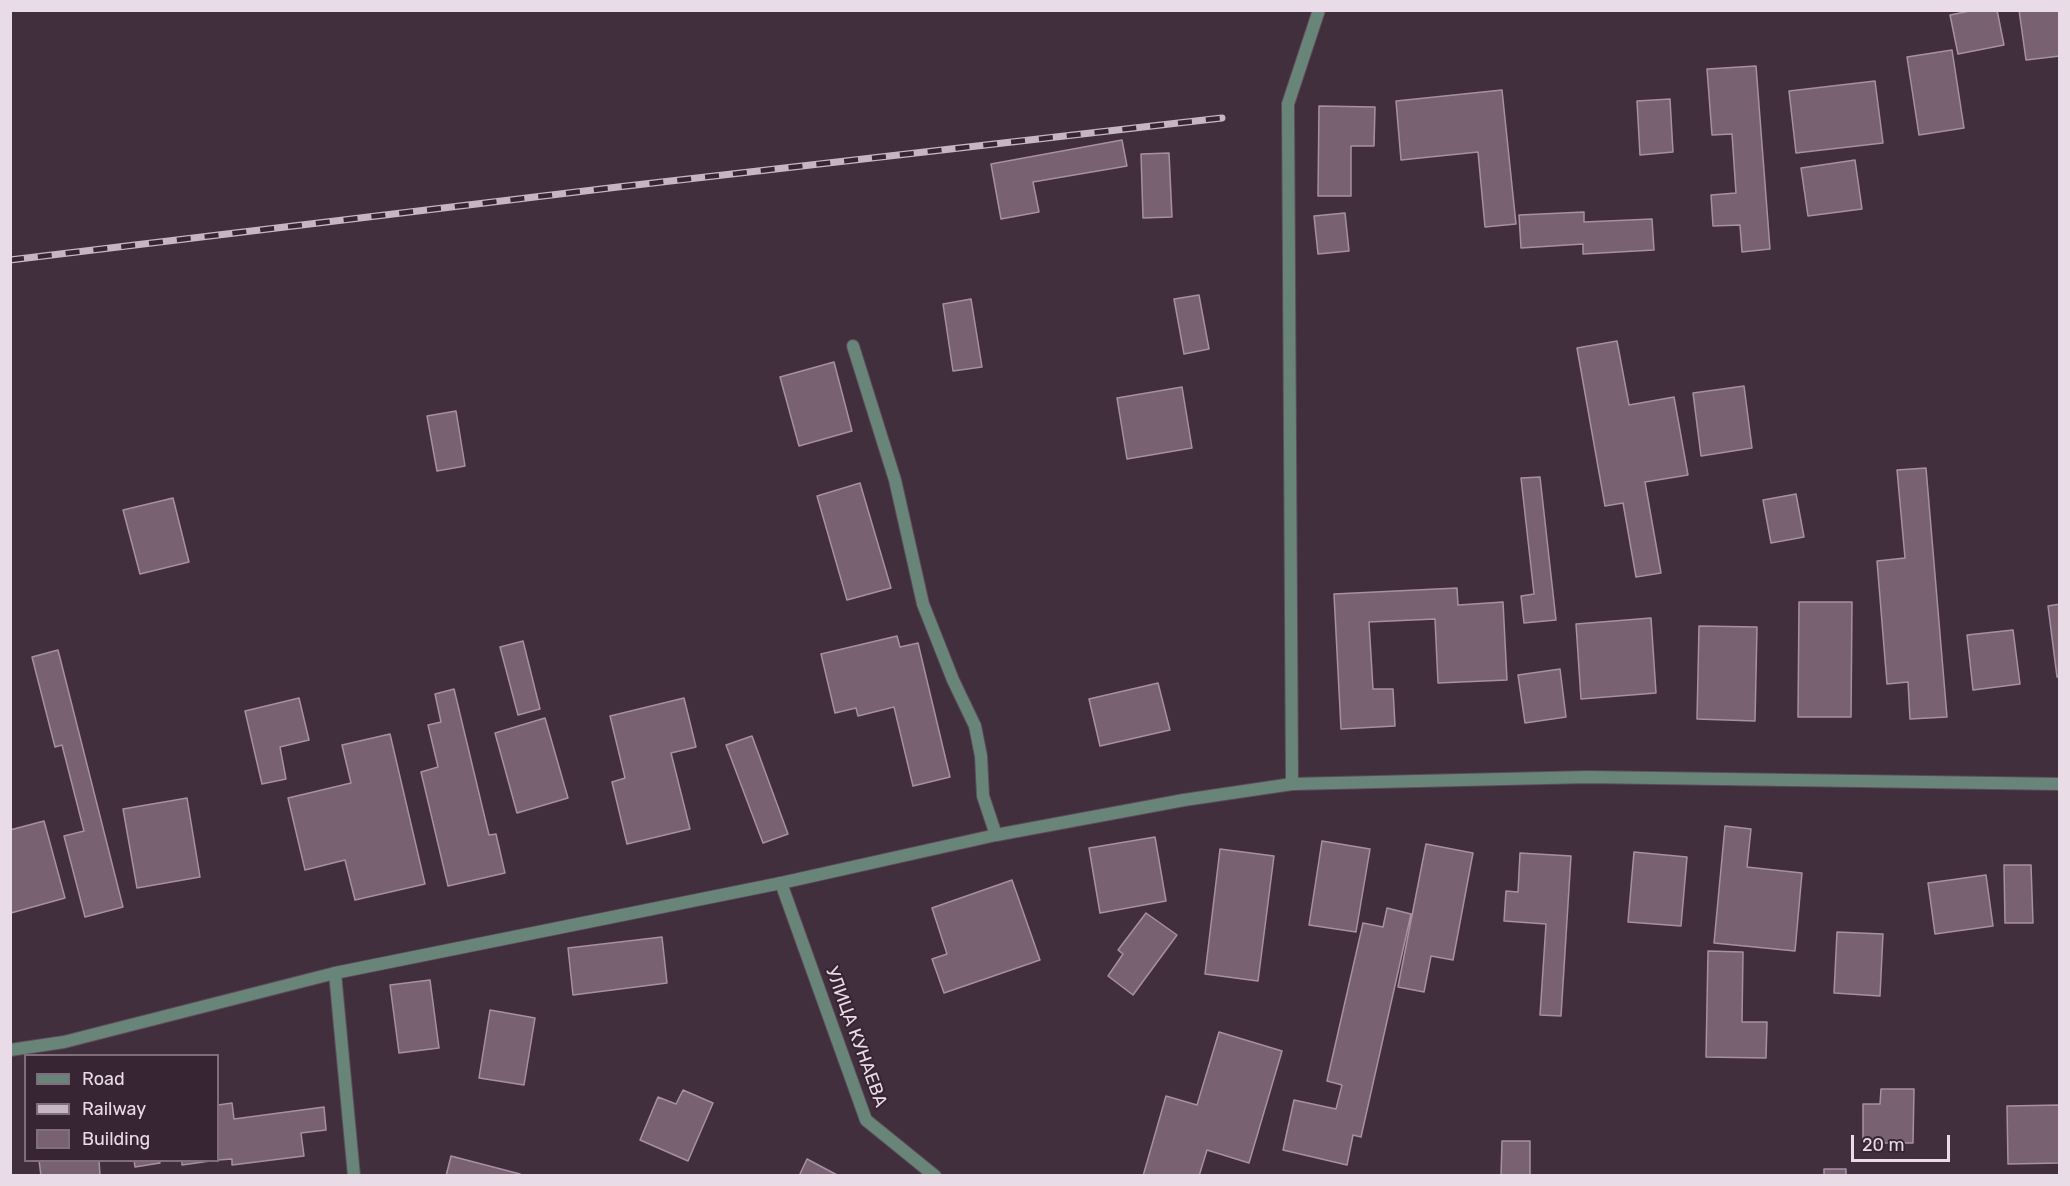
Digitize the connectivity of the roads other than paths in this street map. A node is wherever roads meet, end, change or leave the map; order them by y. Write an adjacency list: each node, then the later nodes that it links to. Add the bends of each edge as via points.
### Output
1 (1319, 10): 3 (street, via 1287,104)
2 (853, 346): 5 (street, via 895,480 923,604 975,726 983,796)
3 (1292, 784): 4 (street, via 1588,777); 5 (street)
4 (2060, 784)
5 (996, 835): 6 (street)
6 (781, 883): 7 (street); 10 (street, УЛИЦА КУНАЕВА, via 866,1120)
7 (335, 973): 8 (street, via 64,1042); 9 (street)
8 (10, 1050)
9 (354, 1176)
10 (935, 1176)

